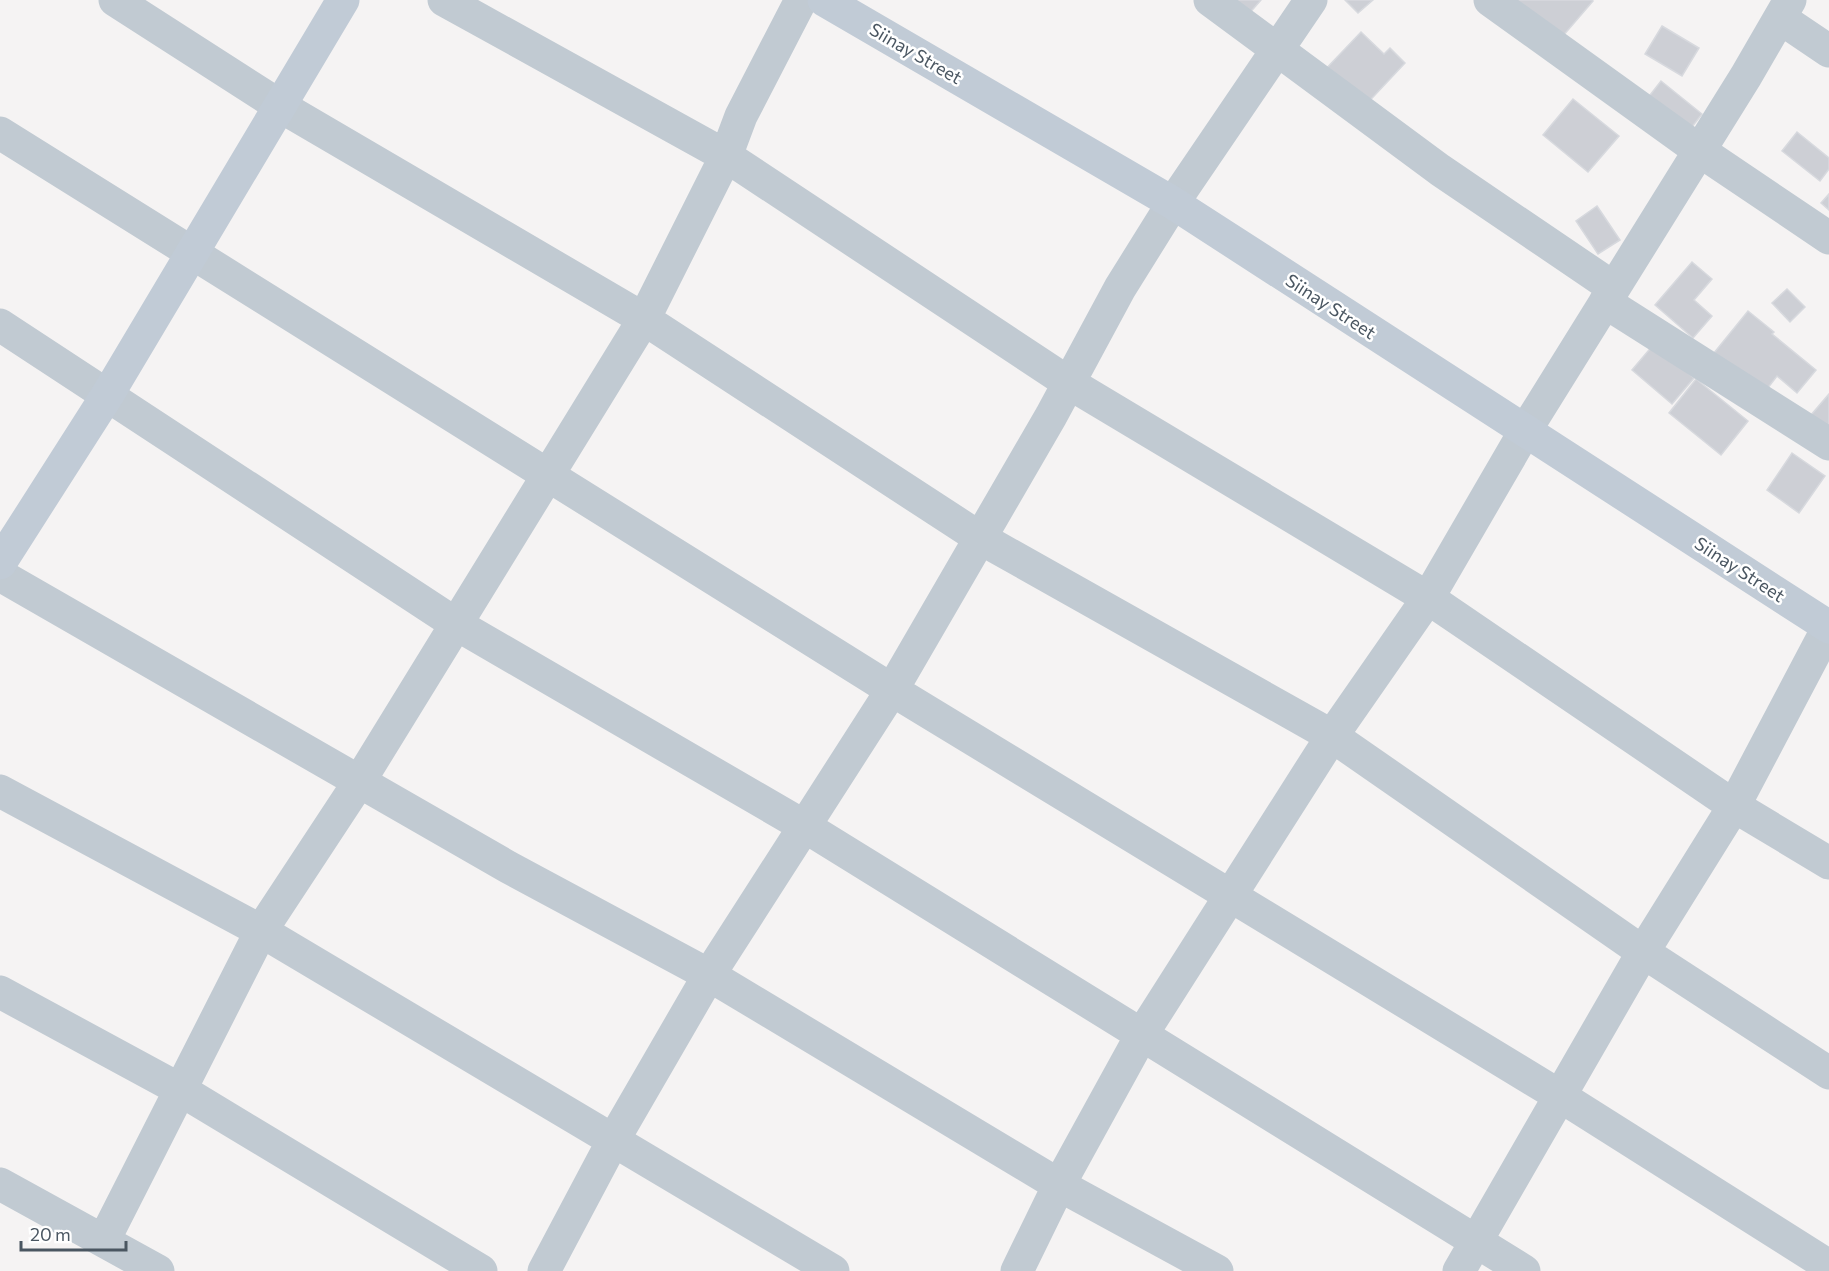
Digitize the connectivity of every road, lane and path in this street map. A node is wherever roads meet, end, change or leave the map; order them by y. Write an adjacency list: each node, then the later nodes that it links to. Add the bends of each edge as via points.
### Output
1 (115, 0): 12 (street)
2 (343, 0): 12 (street)
3 (444, 0): 15 (street)
4 (801, 0): 15 (street, via 741,116)
5 (824, 0): 16 (street, Siinay Street)
6 (1210, 0): 10 (street)
7 (1311, 0): 10 (street)
8 (1490, 0): 14 (street)
9 (1785, 9): 11 (street); 14 (street)
10 (1276, 51): 16 (street); 19 (street)
11 (1829, 51)
12 (280, 106): 18 (street); 20 (street)
13 (0, 133): 18 (street)
14 (1700, 151): 17 (street); 19 (street)
15 (726, 156): 20 (street); 22 (street)
16 (1173, 203): 22 (street, via 1119,288); 24 (street, Siinay Street)
17 (1829, 238)
18 (191, 253): 23 (street); 26 (street)
19 (1609, 295): 24 (street); 25 (street)
20 (644, 319): 26 (street); 27 (street)
21 (0, 325): 23 (street)
22 (1069, 382): 27 (street); 30 (street)
23 (108, 394): 28 (street); 31 (street)
24 (1524, 431): 30 (street); 32 (street, Siinay Street)
25 (1829, 444)
26 (548, 475): 31 (street); 33 (street)
27 (980, 538): 33 (street); 34 (street)
28 (0, 563)
29 (0, 575): 35 (street)
30 (1428, 598): 34 (street); 37 (street)
31 (456, 624): 35 (street); 38 (street)
32 (1829, 626): 37 (street)
33 (892, 690): 38 (street); 40 (street)
34 (1332, 736): 40 (street); 42 (street)
35 (358, 782): 41 (street); 43 (street)
36 (0, 791): 41 (street)
37 (1734, 806): 39 (street); 42 (street)
38 (804, 826): 43 (street); 45 (street)
39 (1829, 862)
40 (1229, 896): 45 (street); 48 (street)
41 (261, 931): 47 (street); 49 (street)
42 (1643, 952): 46 (street); 48 (street)
43 (709, 975): 49 (street); 51 (street)
44 (0, 992): 47 (street)
45 (1141, 1036): 51 (street); 53 (street)
46 (1829, 1073)
47 (178, 1089): 52 (street); 56 (street)
48 (1560, 1096): 53 (street); 54 (street)
49 (614, 1139): 57 (street); 58 (street)
50 (0, 1184): 52 (street)
51 (1059, 1185): 59 (street); 60 (street)
52 (104, 1240): 55 (street)
53 (1476, 1242): 61 (street); 62 (street)
54 (1829, 1266)
55 (158, 1271)
56 (481, 1271)
57 (543, 1271)
58 (833, 1271)
59 (1017, 1271)
60 (1217, 1271)
61 (1459, 1271)
62 (1524, 1271)

